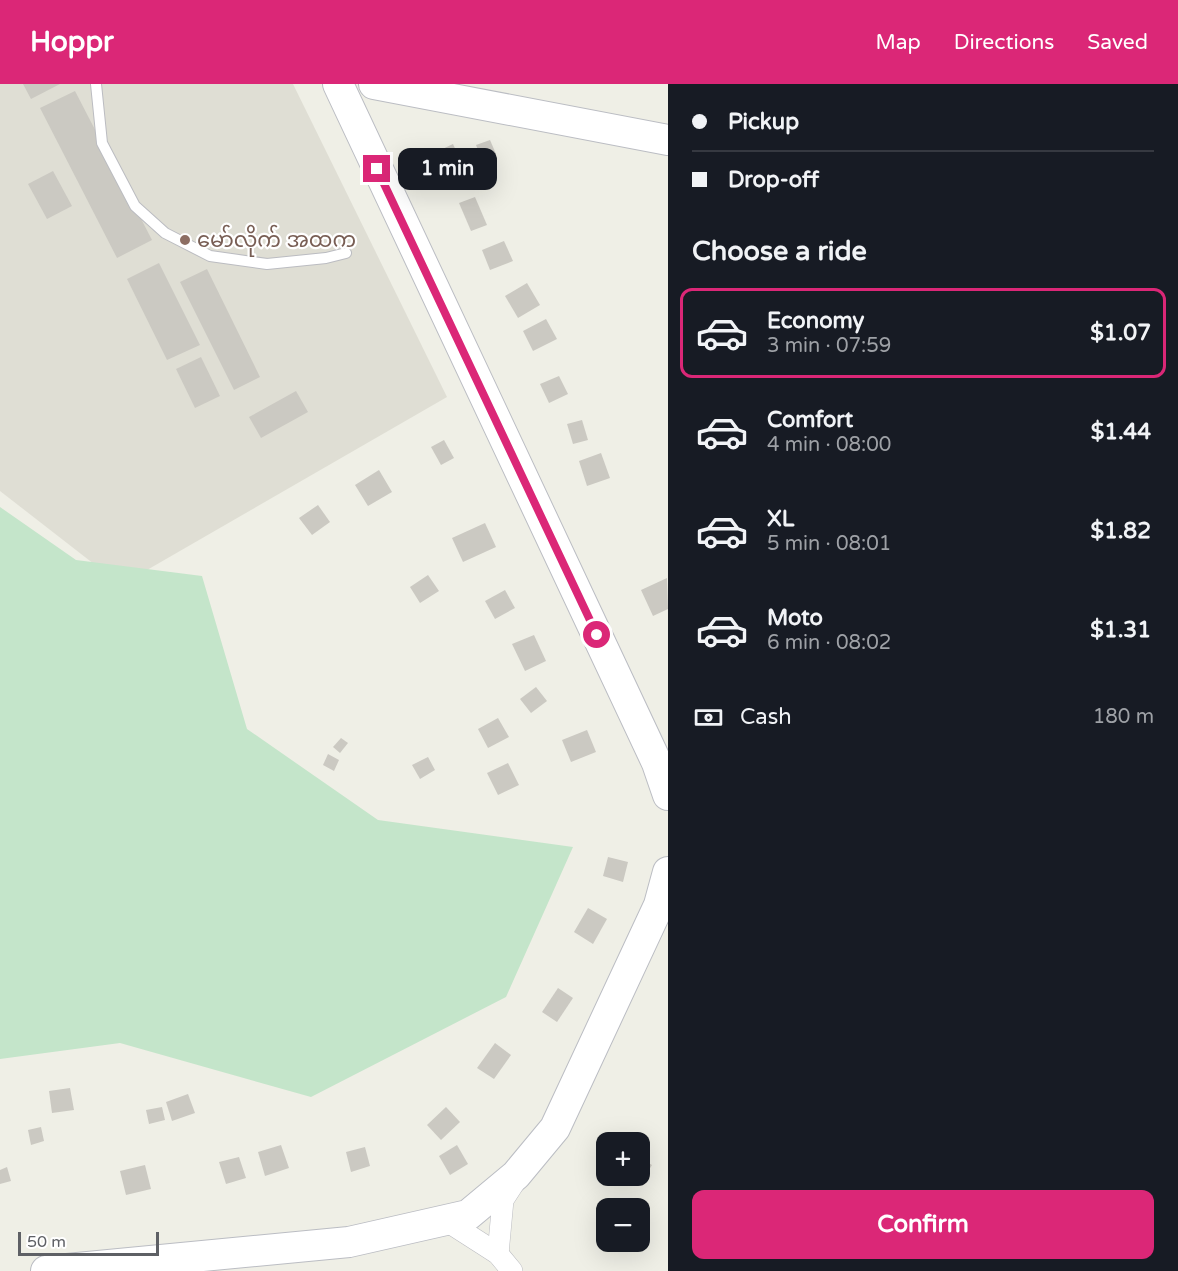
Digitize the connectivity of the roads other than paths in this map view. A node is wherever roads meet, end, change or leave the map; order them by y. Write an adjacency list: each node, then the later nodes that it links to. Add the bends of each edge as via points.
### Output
1 (96, 84): 5 (lane, via 102,143 135,206 165,233 210,256 267,264)
2 (338, 84): 6 (street, via 657,763)
3 (374, 84): 4 (street)
4 (668, 140)
5 (346, 253)
6 (668, 795)
7 (668, 872): 8 (street, via 659,905 555,1128)
8 (531, 1157): 9 (street, via 516,1176 468,1215); 10 (street, via 503,1200)
9 (445, 1220): 10 (street); 11 (street, via 349,1242)
10 (498, 1254): 12 (street)
11 (46, 1271)
12 (512, 1271)

